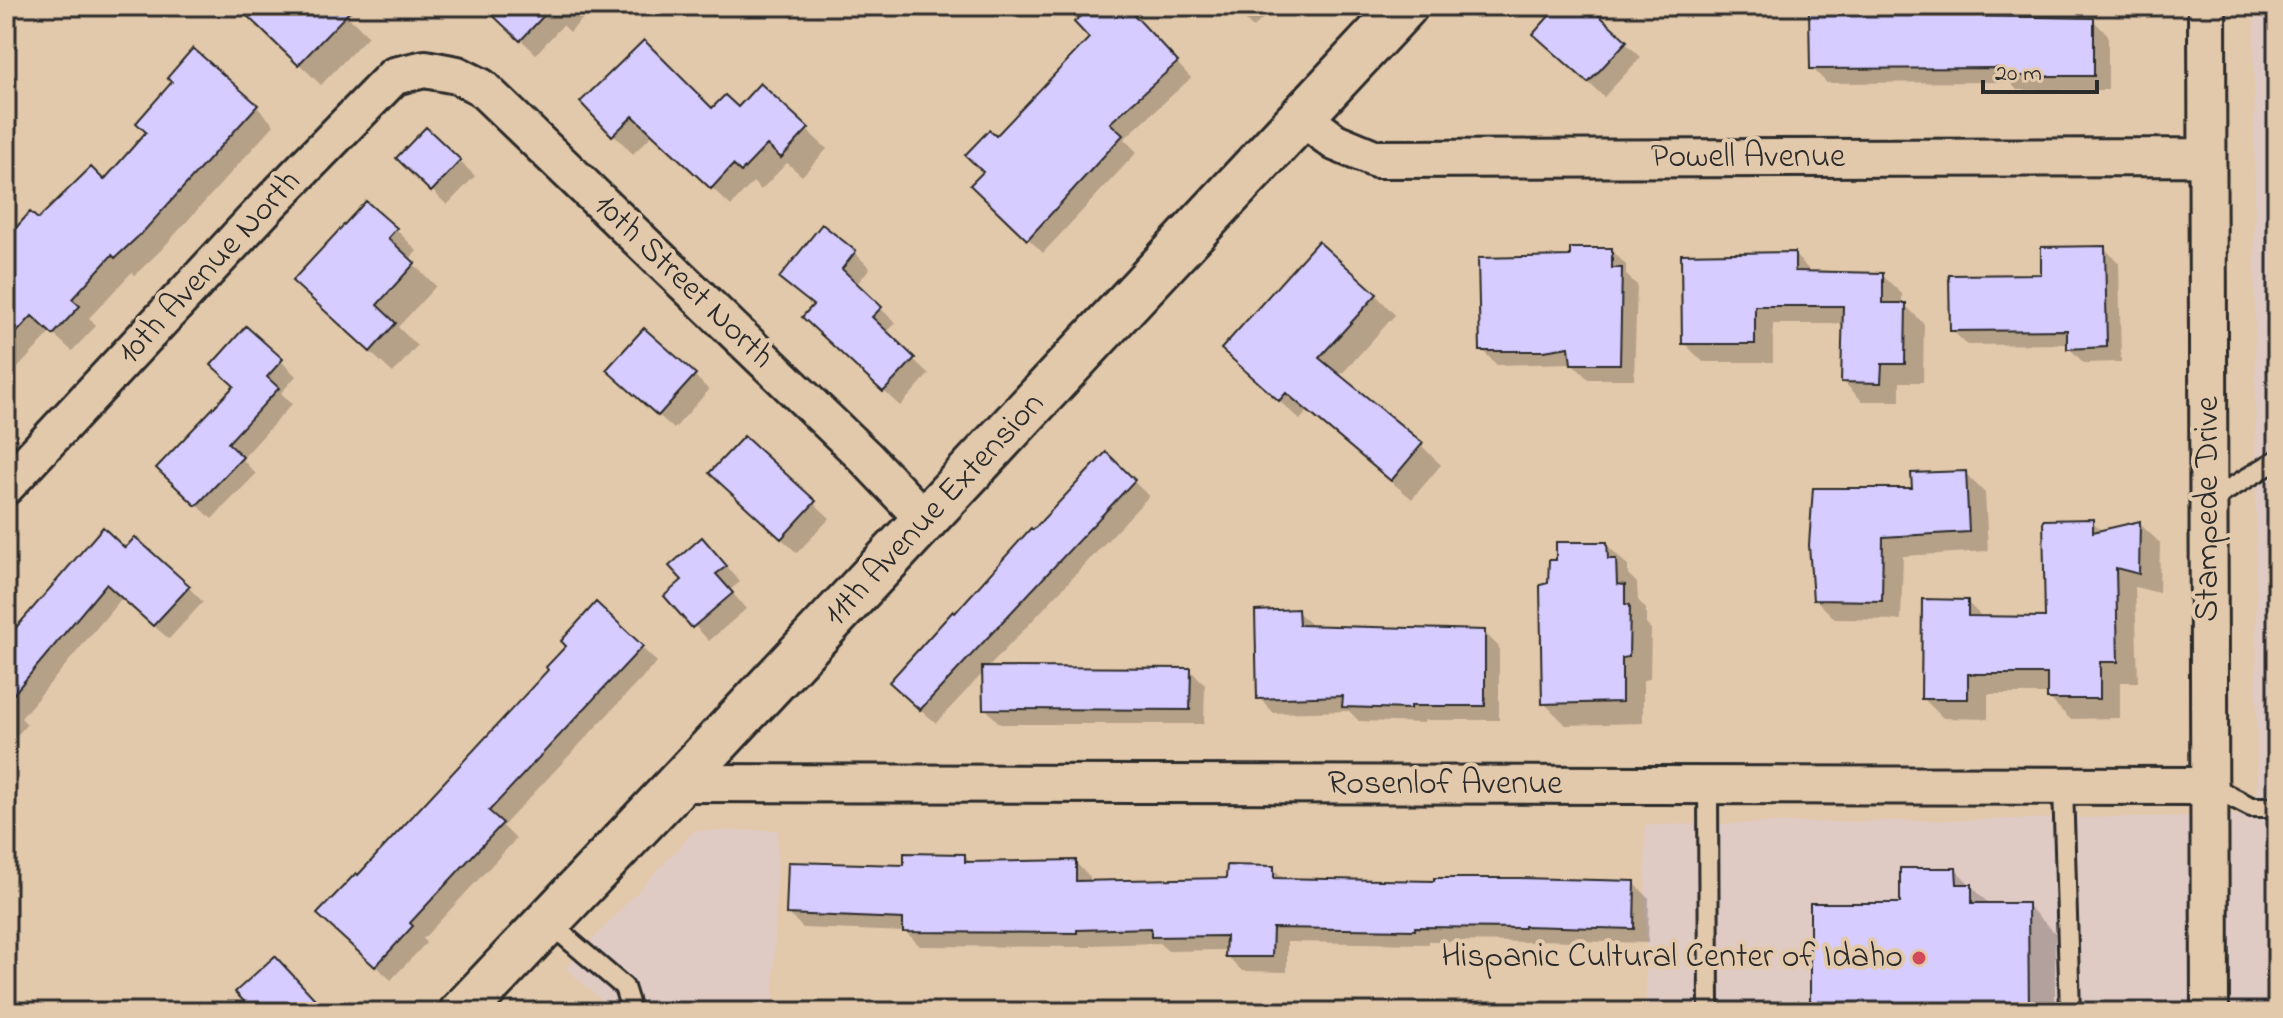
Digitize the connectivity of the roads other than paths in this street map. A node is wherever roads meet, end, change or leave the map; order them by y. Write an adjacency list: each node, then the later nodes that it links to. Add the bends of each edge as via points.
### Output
1 (1405, 6): 4 (street, 11th Avenue Extension)
2 (2207, 6): 5 (street, Stampede Drive)
3 (425, 69): 7 (street, 10th Avenue North, via 394,76); 9 (street, 10th Street North, via 457,75 481,87)
4 (1302, 117): 5 (street, Powell Avenue, via 1335,142 1376,159); 9 (street, 11th Avenue Extension)
5 (2207, 157): 8 (street, Stampede Drive)
6 (2277, 460): 8 (lane)
7 (6, 486)
8 (2209, 501): 13 (street, Stampede Drive)
9 (925, 520): 10 (street, 11th Avenue Extension)
10 (679, 783): 11 (street, Rosenlof Avenue); 15 (street, 11th Avenue Extension)
11 (1708, 786): 12 (street, Rosenlof Avenue); 18 (lane)
12 (2063, 786): 13 (street, Rosenlof Avenue); 19 (lane)
13 (2210, 786): 14 (lane, via 2251,807); 20 (street, Stampede Drive)
14 (2277, 807)
15 (547, 921): 16 (street, 11th Avenue Extension); 17 (lane, via 624,987)
16 (462, 1012)
17 (630, 1012)
18 (1709, 1012)
19 (2070, 1012)
20 (2210, 1012)

